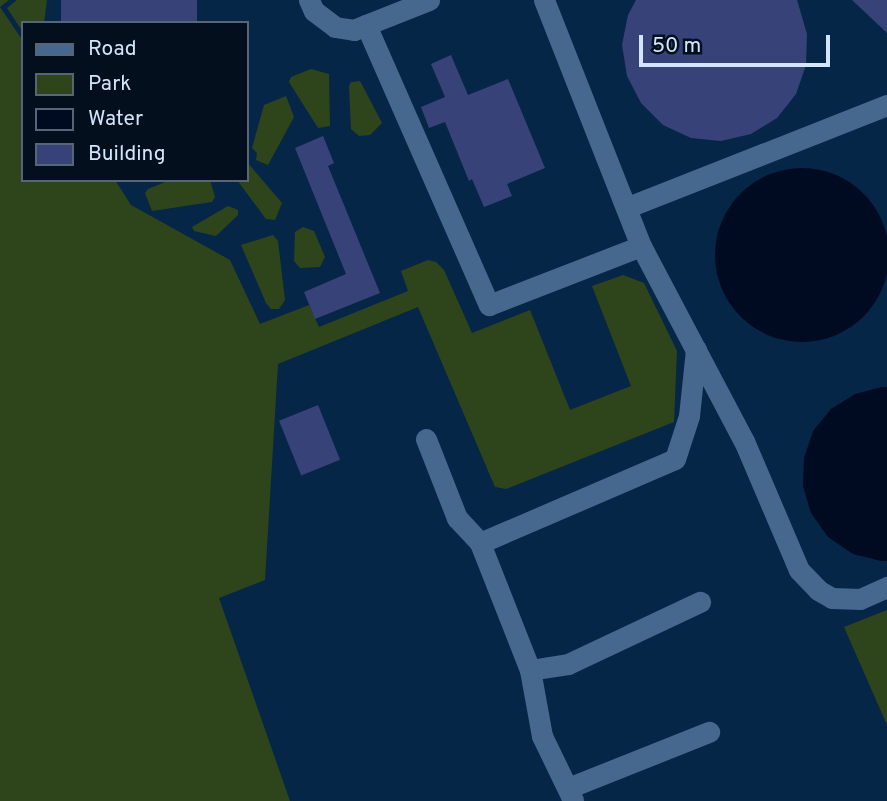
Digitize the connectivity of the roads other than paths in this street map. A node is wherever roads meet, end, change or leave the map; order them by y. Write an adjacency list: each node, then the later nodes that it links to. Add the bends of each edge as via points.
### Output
1 (309, 0): 4 (lane, via 314,11 335,27 354,30)
2 (429, 0): 4 (lane)
3 (544, 0): 6 (lane)
4 (366, 25): 7 (lane, via 489,305)
5 (887, 105): 6 (lane)
6 (628, 207): 7 (lane)
7 (641, 246): 8 (lane)
8 (696, 349): 10 (lane, via 689,416 675,459); 11 (lane, via 744,441 799,570 832,598 860,598)
9 (426, 439): 10 (lane, via 457,518)
10 (480, 543): 13 (lane)
11 (887, 587)
12 (699, 602): 13 (lane, via 568,664)
13 (530, 670): 15 (lane, via 542,736)
14 (709, 732): 15 (lane)
15 (571, 794)

